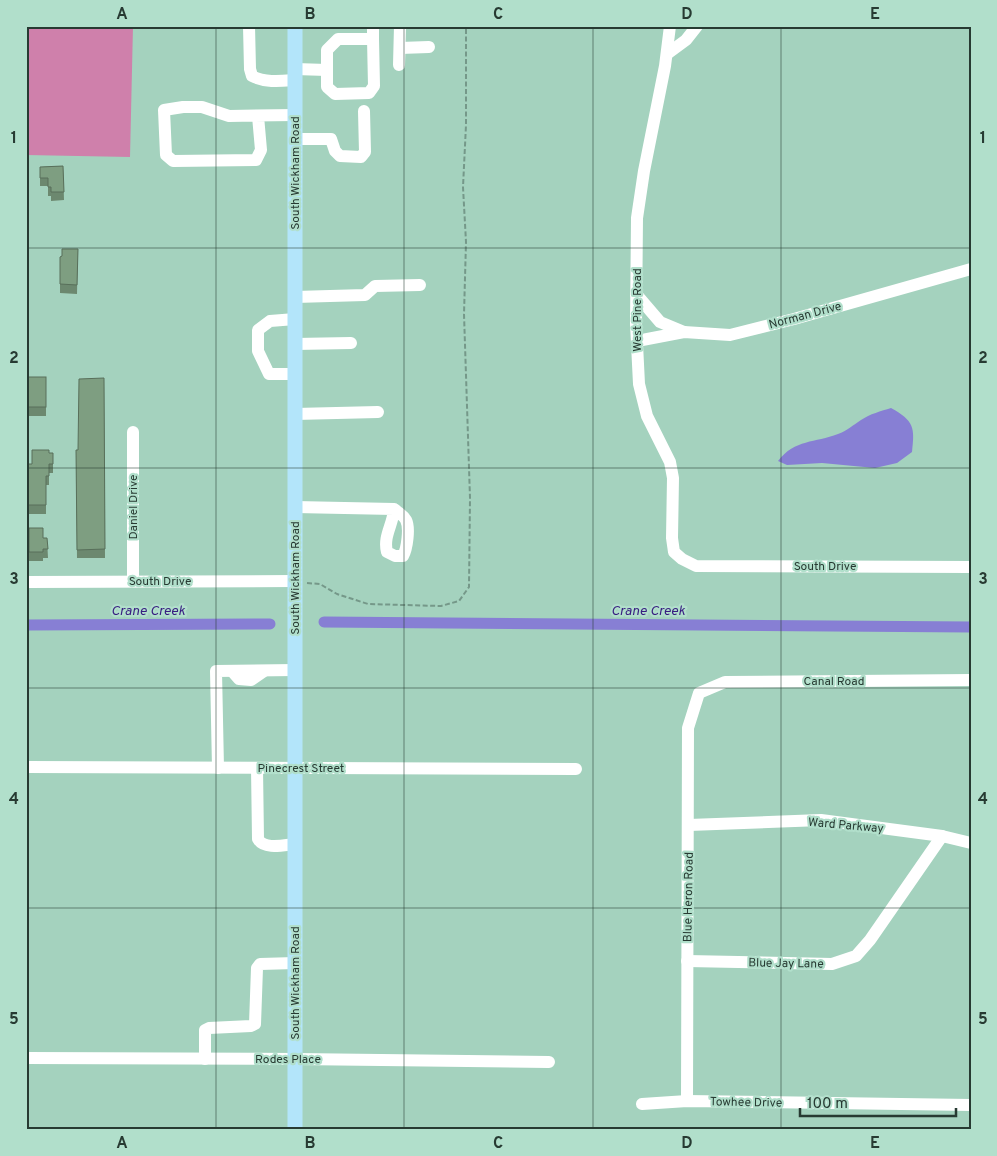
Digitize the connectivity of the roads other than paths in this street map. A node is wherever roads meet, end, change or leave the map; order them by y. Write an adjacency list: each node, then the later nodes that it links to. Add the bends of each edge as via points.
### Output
1 (249, 26): 12 (street, via 252,76 270,81)
2 (296, 26): 12 (main road, South Wickham Road)
3 (400, 26): 8 (street)
4 (670, 26): 9 (street, West Pine Road)
5 (698, 26): 9 (street)
6 (373, 32): 11 (street, via 338,39 327,50); 11 (street, via 374,86 369,93 335,94 327,87)
7 (430, 47): 8 (street)
8 (400, 48): 10 (street)
9 (667, 54): 19 (street, West Pine Road, via 637,218)
10 (400, 65)
11 (327, 70): 12 (street)
12 (295, 75): 14 (main road, South Wickham Road)
13 (364, 111): 16 (street, via 365,152 361,157 340,156 334,151 331,139)
14 (295, 115): 15 (street); 16 (main road, South Wickham Road)
15 (258, 116): 15 (street, via 229,116 202,107 164,110 166,155 173,161 256,160 261,150)
16 (295, 139): 20 (main road, South Wickham Road)
17 (971, 269): 22 (street, Norman Drive, via 730,335)
18 (420, 285): 20 (street, via 375,286 365,295)
19 (636, 294): 22 (street, via 660,322); 23 (street, West Pine Road)
20 (295, 298): 21 (main road, South Wickham Road)
21 (295, 318): 25 (main road, South Wickham Road); 26 (street, via 270,321 258,330 258,351 270,374)
22 (684, 332): 23 (street, Norman Drive)
23 (637, 342): 32 (street, West Pine Road, via 639,384 646,416 670,462 673,478 672,538 674,552)
24 (351, 343): 25 (street)
25 (295, 344): 26 (main road, South Wickham Road)
26 (295, 374): 28 (main road, South Wickham Road)
27 (378, 412): 28 (street)
28 (295, 414): 30 (main road, South Wickham Road)
29 (133, 432): 34 (street, Daniel Drive)
30 (295, 507): 31 (street); 35 (main road, South Wickham Road)
31 (394, 510)
32 (682, 559): 33 (street, South Drive, via 696,566)
33 (971, 567)
34 (133, 581): 35 (street, South Drive); 36 (street, South Drive)
35 (294, 581): 37 (main road, South Wickham Road)
36 (26, 582)
37 (295, 670): 41 (street, via 216,671); 43 (main road, South Wickham Road)
38 (971, 680): 39 (street, Canal Road, via 725,682)
39 (699, 694): 45 (street, Blue Heron Road, via 688,728)
40 (26, 767): 41 (street, Pinecrest Street)
41 (218, 768): 42 (street, Pinecrest Street)
42 (257, 768): 43 (street, Pinecrest Street); 48 (street, via 258,839 267,845)
43 (295, 768): 44 (street, Pinecrest Street); 48 (main road, South Wickham Road)
44 (576, 769)
45 (689, 825): 46 (street, Ward Parkway, via 821,820); 49 (street, Blue Heron Road)
46 (942, 836): 47 (street, Ward Parkway); 49 (street, Blue Jay Lane, via 856,956 832,964)
47 (971, 842)
48 (295, 844): 50 (main road, South Wickham Road)
49 (687, 961): 55 (street, Blue Heron Road)
50 (295, 963): 52 (street, via 260,964 257,968 255,1024 205,1030); 53 (main road, South Wickham Road)
51 (26, 1058): 52 (street, Rodes Place)
52 (205, 1059): 53 (street, Rodes Place)
53 (295, 1059): 54 (street, Rodes Place); 58 (main road, South Wickham Road)
54 (550, 1062)
55 (687, 1101): 56 (street, Towhee Drive); 57 (street, Towhee Drive)
56 (642, 1104)
57 (971, 1105)
58 (295, 1130)

